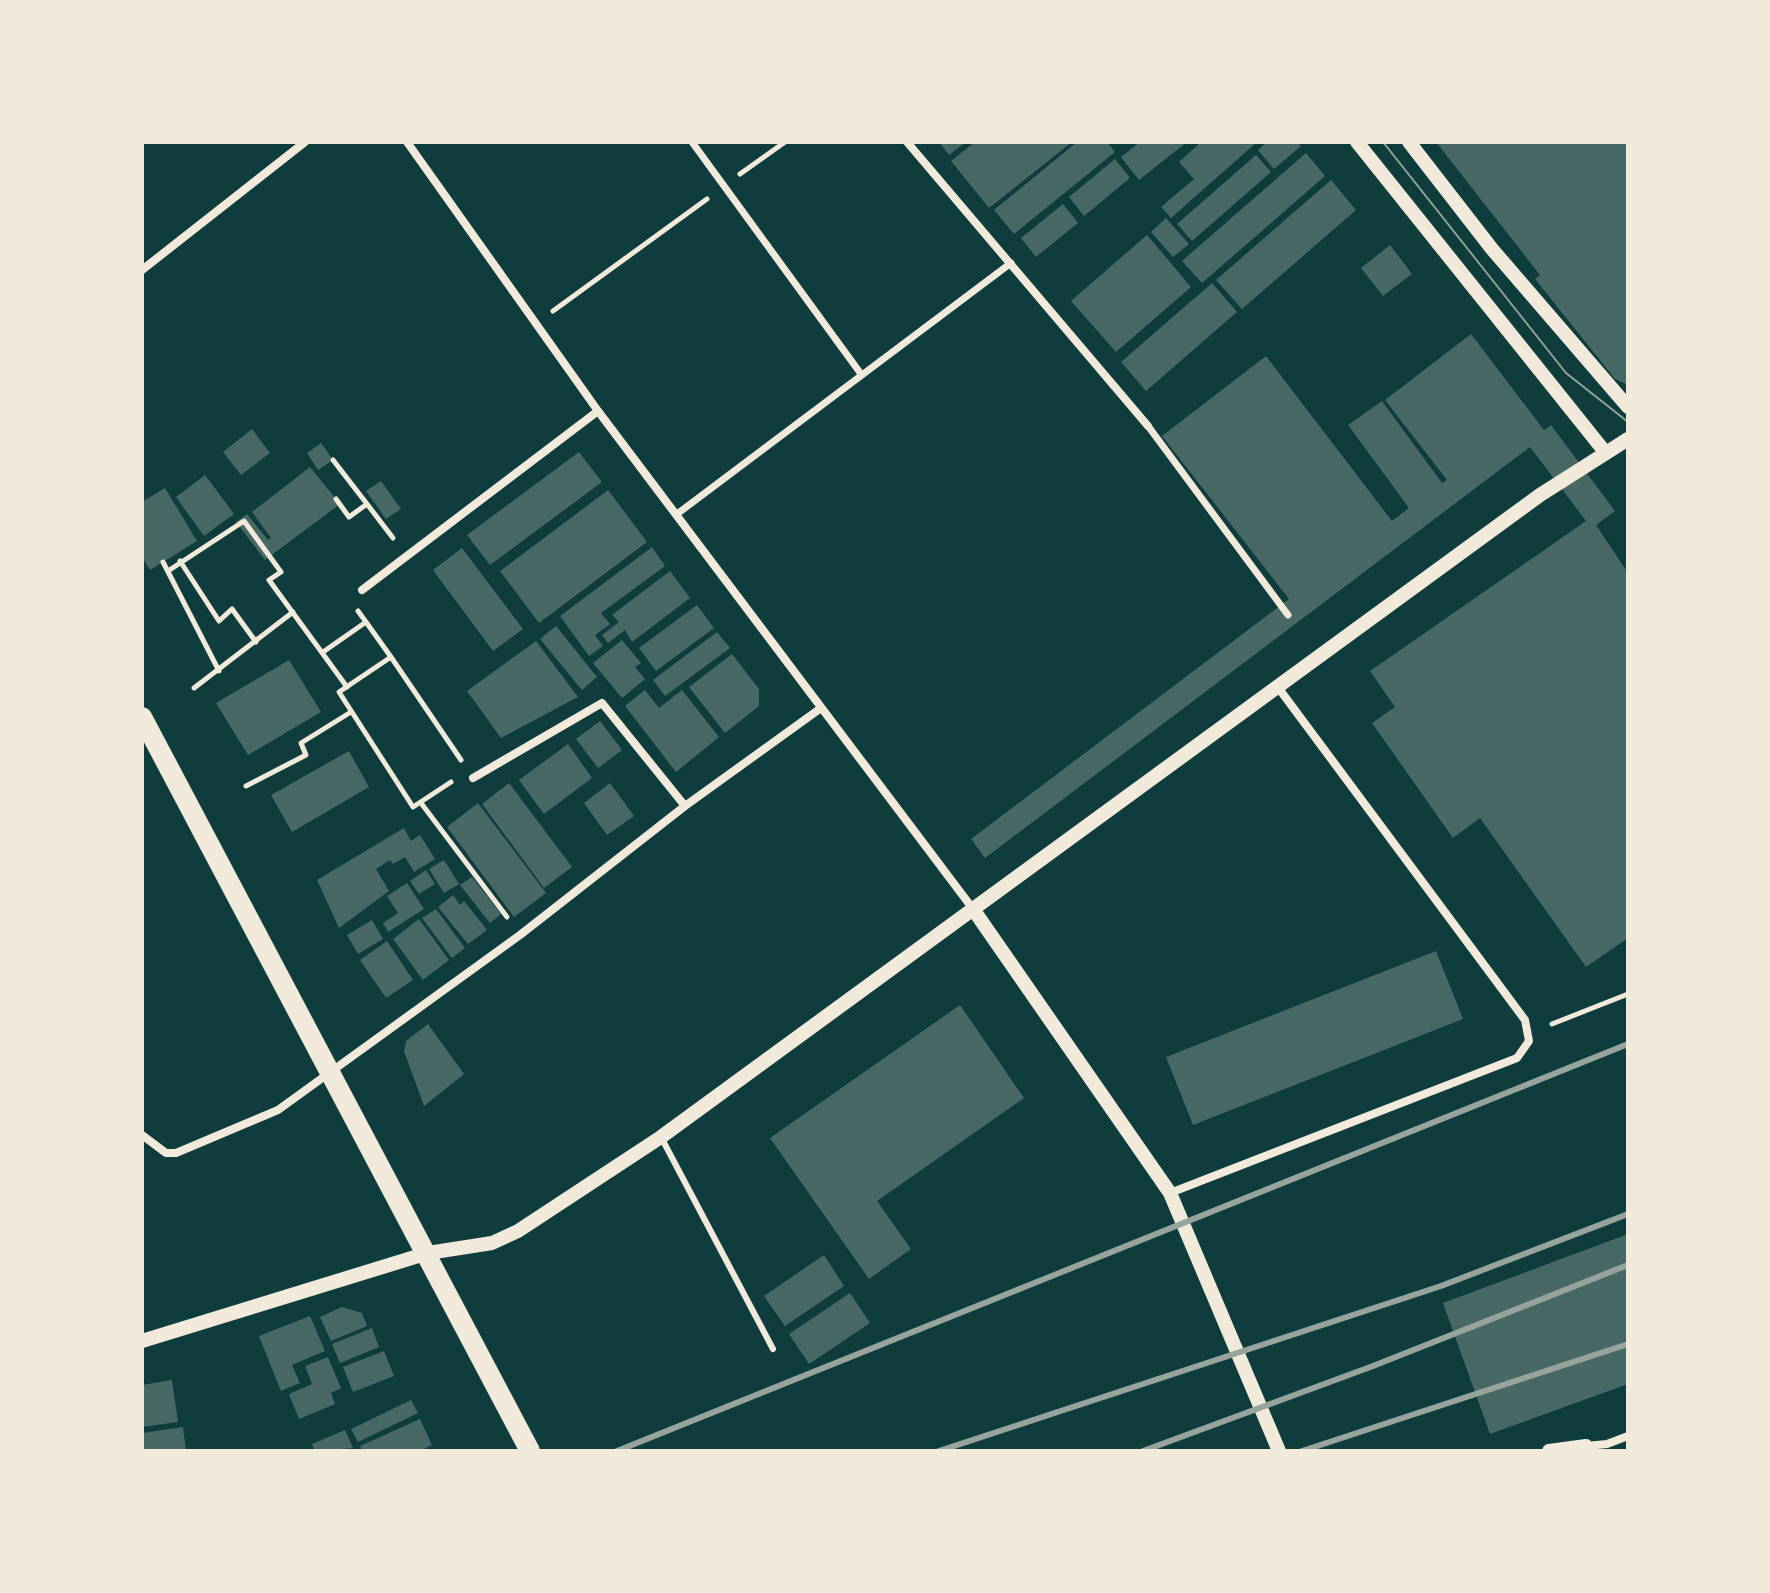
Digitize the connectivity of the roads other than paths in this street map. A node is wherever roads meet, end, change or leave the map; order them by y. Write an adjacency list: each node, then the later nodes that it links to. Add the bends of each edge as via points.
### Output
1 (305, 142): 8 (street)
2 (407, 142): 11 (street)
3 (692, 142): 9 (street)
4 (907, 142): 7 (street)
5 (1357, 142): 14 (street)
6 (1409, 142): 10 (street, via 1492,249)
7 (1011, 263): 9 (street); 12 (street)
8 (142, 270)
9 (861, 374): 15 (street)
10 (1628, 407)
11 (598, 411): 15 (street); 16 (street)
12 (1148, 426): 17 (street)
13 (1628, 439): 14 (street)
14 (1605, 452): 18 (street)
15 (677, 514): 19 (street)
16 (362, 590)
17 (1288, 615)
18 (1276, 685): 23 (street); 27 (street, via 1525,1020 1529,1041 1517,1058)
19 (821, 708): 22 (street); 23 (street)
20 (142, 717): 24 (main road)
21 (470, 774): 22 (street, via 602,703)
22 (685, 806): 24 (street)
23 (973, 909): 26 (street); 27 (street)
24 (329, 1075): 25 (street, via 278,1110 176,1153 166,1153); 28 (main road)
25 (142, 1135)
26 (661, 1137): 28 (street, via 504,1238); 30 (lane)
27 (1170, 1193): 34 (street)
28 (428, 1253): 29 (street); 33 (main road)
29 (142, 1341)
30 (773, 1349)
31 (1628, 1436): 32 (street)
32 (1587, 1449): 35 (street)
33 (530, 1451)
34 (1279, 1451)
35 (1549, 1451)

